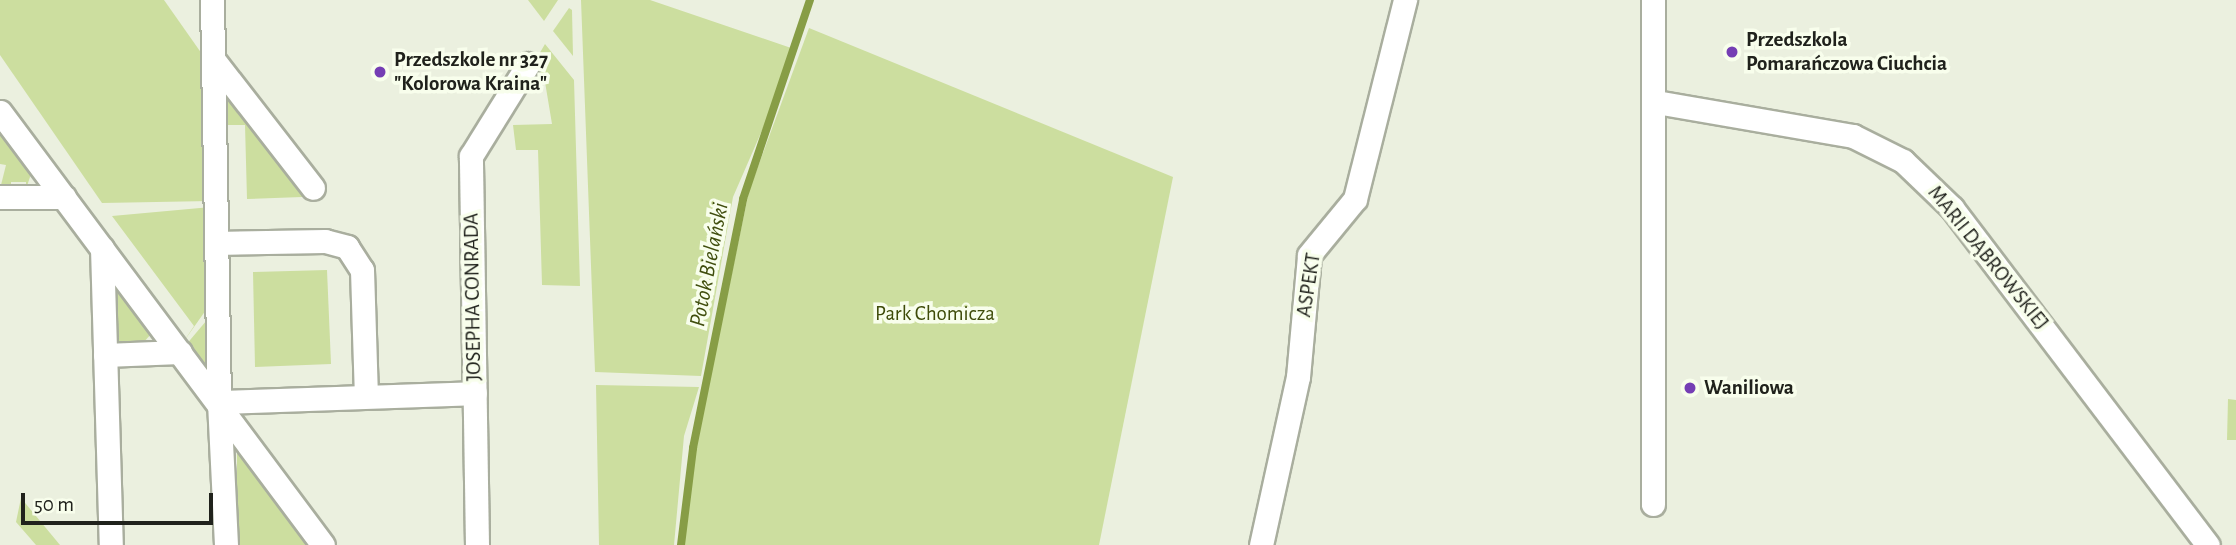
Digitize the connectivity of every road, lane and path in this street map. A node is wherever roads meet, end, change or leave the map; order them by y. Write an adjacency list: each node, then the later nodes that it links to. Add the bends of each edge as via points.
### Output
1 (212, 0): 4 (street)
2 (1405, 0): 23 (street, ASPEKT, via 1355,199 1309,256 1298,377)
3 (1653, 0): 6 (street)
4 (214, 59): 8 (street); 11 (street)
5 (527, 64): 15 (street, JOSEPHA CONRADA, via 471,156)
6 (1656, 102): 18 (street); 24 (street, MARII DĄBROWSKIEJ, via 1853,136 1903,161 1952,208)
7 (0, 112): 10 (street)
8 (313, 188)
9 (0, 197): 10 (street)
10 (64, 197): 12 (street)
11 (216, 243): 16 (street, via 325,240 347,247 362,270); 17 (street)
12 (102, 248): 13 (street); 14 (street)
13 (180, 352): 14 (street); 17 (street)
14 (105, 355): 19 (street)
15 (475, 393): 16 (street); 22 (street, JOSEPHA CONRADA)
16 (366, 396): 17 (street)
17 (219, 402): 20 (street); 21 (street)
18 (1653, 504)
19 (111, 545)
20 (226, 545)
21 (323, 545)
22 (477, 545)
23 (1261, 545)
24 (2207, 545)

